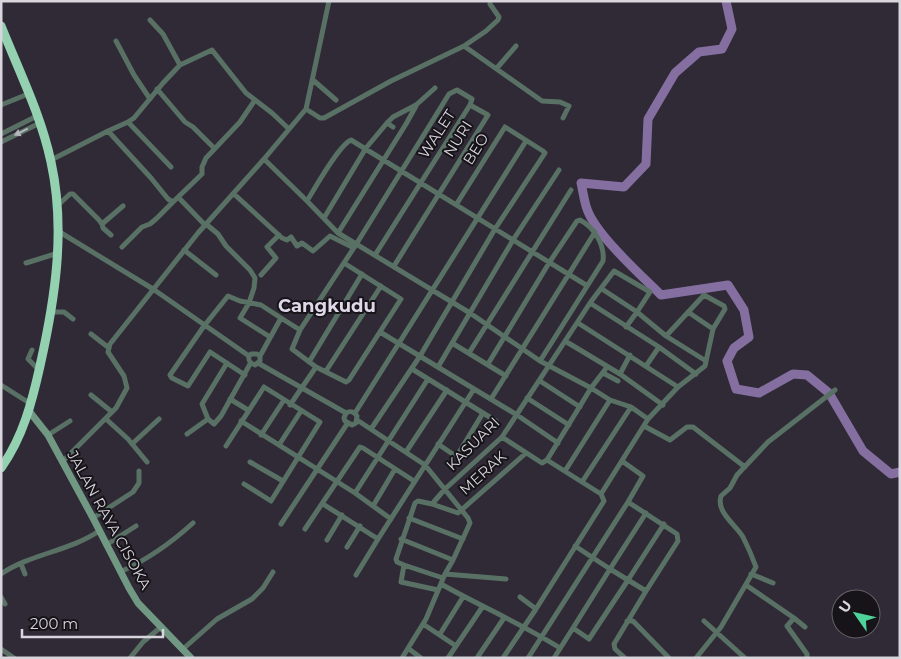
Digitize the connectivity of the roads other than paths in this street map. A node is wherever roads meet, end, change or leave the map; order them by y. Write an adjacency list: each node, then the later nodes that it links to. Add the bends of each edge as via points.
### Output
1 (329, 1): 10 (street)
2 (490, 4): 6 (street, via 498,20)
3 (150, 20): 8 (street, via 163,34)
4 (1, 26): 13 (highway)
5 (116, 41): 14 (street)
6 (464, 46): 9 (street); 20 (street, via 324,118)
7 (516, 46): 9 (street)
8 (180, 65): 12 (street); 15 (street, via 212,50)
9 (497, 68): 21 (street, via 542,102 560,102 569,106)
10 (313, 80): 16 (street); 20 (street)
11 (435, 88): 19 (street)
12 (157, 90): 14 (street); 31 (street)
13 (28, 94): 18 (street); 22 (highway)
14 (150, 99): 23 (street)
15 (255, 100): 26 (street); 31 (street, via 243,118)
16 (336, 100)
17 (471, 102): 38 (street, via 457,90 451,93); 39 (street, WALET); 42 (street, NURI, via 488,115)
18 (1, 105)
19 (416, 105): 24 (street); 35 (street)
20 (306, 109): 26 (street)
21 (563, 118)
22 (39, 120): 28 (street); 30 (street, one-way to 30); 34 (highway)
23 (128, 122): 27 (street); 36 (street)
24 (386, 123): 25 (street); 32 (street)
25 (393, 127)
26 (289, 130): 33 (street)
27 (108, 132): 34 (street); 45 (street)
28 (1, 134)
29 (526, 141): 46 (street, BEO, via 505,127); 50 (street); 53 (street, via 544,153)
30 (1, 142)
31 (214, 148): 43 (street, via 206,158 202,174)
32 (366, 148): 35 (street); 44 (street, via 350,140 346,142); 49 (street)
33 (264, 159): 41 (street); 44 (street)
34 (51, 160): 47 (highway)
35 (384, 160): 38 (street); 56 (street)
36 (171, 166)
37 (559, 170): 59 (street)
38 (402, 171): 39 (street); 60 (street)
39 (420, 183): 42 (street); 65 (street, WALET)
40 (571, 190): 63 (street)
41 (234, 194): 52 (street); 58 (street)
42 (438, 194): 46 (street); 69 (street)
43 (179, 198): 45 (street); 52 (street)
44 (307, 201): 49 (street)
45 (172, 203): 61 (street)
46 (456, 205): 50 (street)
47 (57, 206): 51 (street, via 72,194); 54 (highway)
48 (123, 206): 51 (street)
49 (324, 218): 56 (street)
50 (477, 218): 53 (street); 78 (street)
51 (102, 224): 57 (street)
52 (205, 224): 62 (street); 80 (street, via 218,234 254,276)
53 (495, 229): 59 (street); 79 (street)
54 (58, 231): 64 (highway); 76 (street)
55 (595, 232): 68 (street, via 578,220); 71 (street); 74 (street, via 603,261)
56 (338, 233): 60 (street)
57 (111, 235)
58 (279, 235): 60 (street, via 286,239 291,237 297,246 302,243 313,251 330,236); 73 (street, via 268,247 276,258)
59 (513, 240): 63 (street); 85 (street)
60 (356, 246): 65 (street); 67 (street)
61 (122, 247)
62 (184, 250): 72 (street); 76 (street)
63 (532, 252): 68 (street); 89 (street)
64 (58, 253): 66 (street); 82 (highway)
65 (375, 255): 69 (street)
66 (26, 263)
67 (344, 263): 70 (street); 93 (street)
68 (549, 263): 71 (street); 98 (street)
69 (394, 266): 78 (street)
70 (362, 274): 75 (street); 113 (street)
71 (568, 274): 74 (street); 104 (street)
72 (216, 275)
73 (261, 276)
74 (586, 285): 111 (street)
75 (381, 286): 94 (street, via 401,299); 125 (street)
76 (153, 289): 90 (street); 103 (street)
77 (602, 289): 81 (street, KASUARI); 83 (street); 83 (street, KASUARI, via 617,271 648,291 650,294)
78 (432, 291): 79 (street); 100 (street)
79 (450, 302): 85 (street); 109 (street)
80 (249, 303): 86 (street, via 260,305); 90 (street, via 228,296); 97 (street, via 240,318)
81 (590, 303): 88 (street, KASUARI); 91 (street)
82 (51, 312): 87 (street, via 64,312); 124 (highway)
83 (637, 312): 91 (street); 96 (street)
84 (688, 312): 92 (street); 92 (street, via 704,295 724,306 726,309); 96 (street)
85 (470, 313): 89 (street); 101 (street)
86 (281, 318): 93 (street); 97 (street)
87 (73, 319)
88 (578, 323): 99 (street, KASUARI); 110 (street)
89 (487, 325): 98 (street); 106 (street)
90 (204, 326): 107 (street); 114 (street, via 171,373 172,378 188,386 210,352)
91 (626, 327): 102 (street)
92 (714, 328): 112 (street)
93 (300, 330): 113 (street, via 292,349)
94 (380, 332): 100 (street); 125 (street, via 346,382)
95 (91, 334): 103 (street)
96 (666, 336): 112 (street)
97 (270, 337): 108 (street)
98 (505, 338): 104 (street); 117 (street)
99 (565, 341): 118 (street, KASUARI); 121 (street)
100 (399, 343): 109 (street); 157 (street)
101 (452, 343): 106 (street); 120 (street)
102 (659, 347): 119 (street); 128 (street)
103 (108, 348): 155 (street, via 127,388)
104 (522, 349): 111 (street); 130 (street)
105 (32, 350): 124 (street, via 28,359)
106 (470, 353): 117 (street)
107 (249, 356): 108 (street, via 254,353); 116 (street)
108 (260, 356): 115 (street)
109 (420, 356): 120 (street); 123 (street)
110 (630, 356): 119 (street); 127 (street)
111 (540, 361): 118 (street)
112 (706, 361): 128 (street, via 706,366)
113 (309, 362): 122 (street)
114 (227, 363): 129 (street); 162 (street, via 202,404)
115 (258, 363): 116 (street); 135 (street)
116 (250, 364): 129 (street)
117 (488, 364): 130 (street)
118 (550, 365): 132 (street, KASUARI); 136 (street)
119 (646, 366): 137 (street)
120 (438, 367): 138 (street)
121 (607, 367): 126 (street); 127 (street)
122 (316, 368): 125 (street); 135 (street)
123 (412, 369): 131 (street); 171 (street)
124 (39, 370): 152 (highway)
125 (326, 371)
126 (603, 373): 133 (street); 136 (street)
127 (620, 374): 149 (street)
128 (696, 374): 137 (street)
129 (245, 375): 143 (street)
130 (506, 376): 144 (street)
131 (428, 378): 139 (street); 176 (street)
132 (540, 381): 142 (street, KASUARI); 150 (street)
133 (618, 381)
134 (1, 385): 152 (street)
135 (302, 387): 148 (street); 156 (street)
136 (591, 388): 146 (street); 150 (street)
137 (678, 388): 149 (street)
138 (474, 389): 144 (street); 147 (street)
139 (447, 390): 147 (street); 183 (street)
140 (835, 390): 194 (street, via 776,436)
141 (91, 395): 155 (street)
142 (527, 398): 159 (street, KASUARI); 169 (street)
143 (230, 399): 153 (street); 162 (street, via 214,424)
144 (491, 399): 159 (street)
145 (284, 400): 148 (street); 153 (street, via 264,387); 174 (street)
146 (610, 400): 151 (street); 199 (street)
147 (465, 402): 158 (street); 179 (street)
148 (290, 405): 154 (street)
149 (663, 405): 163 (street)
150 (580, 407): 169 (street)
151 (630, 407): 163 (street); 203 (street)
152 (30, 408): 173 (street, JALAN RAYA CISOKA); 187 (highway)
153 (248, 410): 166 (street)
154 (301, 411): 180 (street); 185 (street, via 320,422)
155 (112, 412): 160 (street)
156 (346, 413): 157 (street); 168 (street)
157 (355, 413): 164 (street)
158 (483, 413): 167 (street); 179 (street, via 458,454 454,455)
159 (518, 415): 175 (street, KASUARI); 177 (street)
160 (106, 419): 178 (street); 190 (street)
161 (159, 419): 178 (street)
162 (208, 419): 172 (street)
163 (648, 419): 170 (street)
164 (357, 420): 168 (street, via 352,425); 171 (street)
165 (70, 421): 173 (street)
166 (241, 421): 174 (street); 181 (street)
167 (496, 421)
168 (347, 424): 198 (street)
169 (569, 425): 177 (street)
170 (644, 426): 189 (street); 194 (street, via 670,440 687,427 693,427)
171 (371, 430): 176 (street)
172 (187, 434)
173 (48, 435): 190 (street, JALAN RAYA CISOKA)
174 (261, 435): 180 (street)
175 (502, 437): 184 (street); 205 (street, KASUARI)
176 (389, 441): 183 (street); 186 (street)
177 (558, 443): 188 (street)
178 (132, 444): 191 (street)
179 (438, 444): 193 (street)
180 (279, 445): 185 (street)
181 (226, 446)
182 (1, 452): 187 (street)
183 (406, 452): 193 (street)
184 (524, 455): 188 (street, via 542,463); 212 (street, MERAK)
185 (298, 458): 198 (street); 201 (street)
186 (378, 458): 196 (street); 202 (street, via 360,448); 206 (street)
187 (8, 459): 195 (highway)
188 (547, 460): 199 (street)
189 (622, 461): 207 (street); 208 (street, via 643,476)
190 (62, 462): 215 (street, JALAN RAYA CISOKA)
191 (147, 462)
192 (250, 462): 201 (street)
193 (425, 465): 200 (street); 205 (street)
194 (745, 467): 241 (street, via 720,500 726,516 752,554 756,567)
195 (1, 468)
196 (395, 469): 200 (street); 211 (street)
197 (139, 471): 215 (street, via 139,483 132,492)
198 (317, 471): 202 (street); 219 (street)
199 (565, 471): 203 (street)
200 (414, 481): 217 (street)
201 (284, 482): 204 (street, via 271,501)
202 (336, 482): 206 (street); 209 (street)
203 (582, 482): 207 (street)
204 (244, 484)
205 (445, 489): 210 (street, KASUARI); 212 (street)
206 (355, 493): 211 (street)
207 (601, 494): 230 (street, via 604,501)
208 (628, 502): 213 (street); 232 (street)
209 (323, 504): 214 (street); 223 (street)
210 (432, 504): 212 (street, via 456,514); 216 (street, via 418,501)
211 (373, 506): 217 (street)
212 (461, 510): 228 (street, via 470,523)
213 (646, 512): 220 (street); 236 (street)
214 (342, 515): 222 (street); 226 (street)
215 (93, 518): 224 (street, JALAN RAYA CISOKA)
216 (408, 518): 227 (street); 228 (street)
217 (391, 519): 225 (street)
218 (193, 523): 237 (street, via 137,565)
219 (282, 524)
220 (664, 524): 245 (street); 249 (street, via 677,534 678,541)
221 (136, 526): 229 (street)
222 (360, 526): 225 (street); 231 (street)
223 (305, 529)
224 (99, 531): 229 (street, JALAN RAYA CISOKA); 234 (street, via 89,538)
225 (378, 538): 242 (street)
226 (327, 540)
227 (401, 540): 233 (street); 235 (street, via 396,559)
228 (463, 540): 233 (street)
229 (106, 545): 237 (street, JALAN RAYA CISOKA)
230 (575, 546): 232 (street); 255 (street)
231 (347, 547)
232 (593, 558): 236 (street); 267 (street)
233 (453, 560): 243 (street)
234 (21, 564): 239 (street); 240 (street)
235 (404, 565): 243 (street); 248 (street, via 403,584)
236 (610, 569): 245 (street); 264 (street)
237 (120, 572): 262 (street, JALAN RAYA CISOKA, via 138,603)
238 (273, 572): 271 (street, via 252,599 217,619)
239 (1, 574)
240 (25, 574)
241 (751, 574): 246 (street); 247 (street)
242 (356, 575)
243 (443, 579): 244 (street); 248 (street); 251 (street)
244 (506, 579)
245 (628, 580): 249 (street); 264 (street, via 589,639)
246 (773, 583)
247 (746, 585): 257 (street); 265 (street)
248 (438, 590): 260 (street)
249 (646, 591): 258 (street)
250 (1, 597): 253 (street)
251 (463, 597): 254 (street); 266 (street)
252 (520, 597): 255 (street)
253 (5, 604)
254 (483, 606): 256 (street); 268 (street)
255 (536, 609): 261 (street)
256 (504, 618): 261 (street); 279 (street)
257 (794, 618): 263 (street); 287 (street, via 787,626 808,654)
258 (627, 621): 283 (street, via 614,647); 284 (street, via 633,621)
259 (704, 621): 265 (street)
260 (423, 624): 266 (street); 272 (street)
261 (525, 626): 267 (street); 280 (street)
262 (160, 627): 271 (street, JALAN RAYA CISOKA); 274 (street)
263 (805, 627)
264 (573, 628): 269 (street)
265 (717, 632): 285 (street); 286 (street)
266 (440, 634): 268 (street)
267 (543, 637): 269 (street); 281 (street)
268 (456, 646): 278 (street)
269 (560, 648): 282 (street)
270 (1, 649): 273 (street)
271 (183, 649): 275 (street, JALAN RAYA CISOKA)
272 (408, 649): 276 (street); 277 (street)
273 (14, 658)
274 (130, 658)
275 (191, 658)
276 (402, 658)
277 (421, 658)
278 (448, 658)
279 (477, 658)
280 (503, 658)
281 (528, 658)
282 (554, 658)
283 (626, 658)
284 (669, 658)
285 (696, 658)
286 (745, 658)
287 (807, 658)

